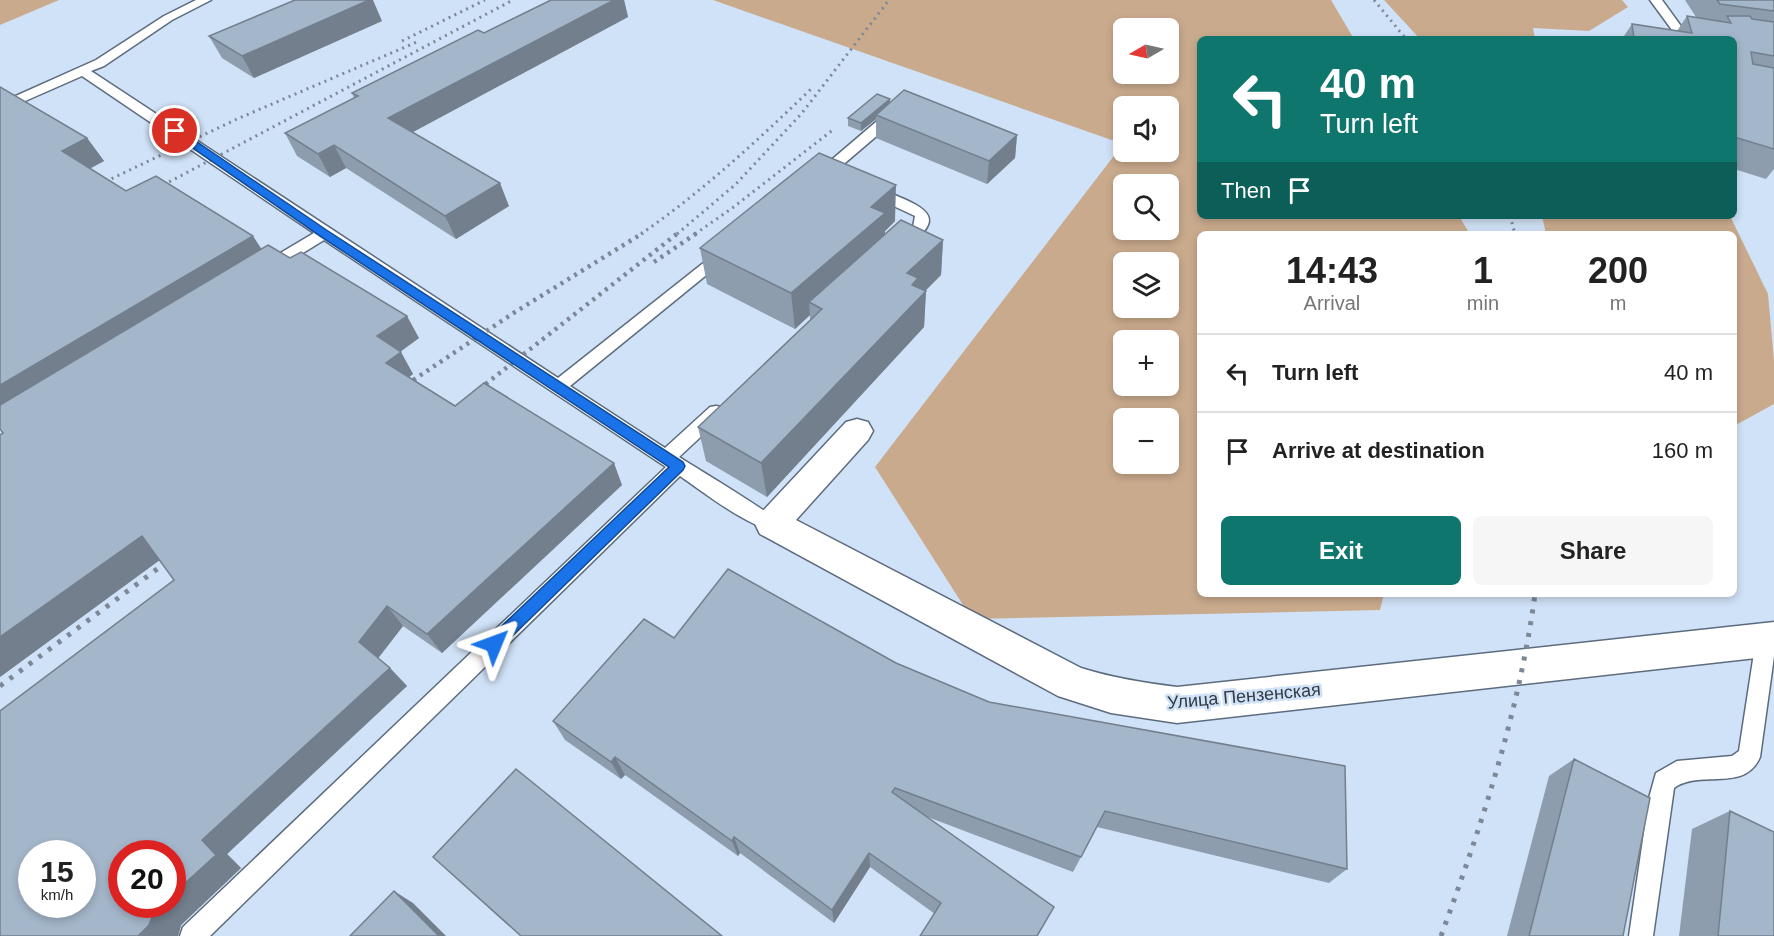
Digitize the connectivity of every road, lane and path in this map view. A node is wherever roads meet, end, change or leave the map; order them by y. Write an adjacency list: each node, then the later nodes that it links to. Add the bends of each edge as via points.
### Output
1 (1656, 0): 3 (lane, via 1679,32)
2 (198, 1): 4 (lane)
3 (1710, 36)
4 (84, 72): 5 (lane); 9 (lane)
5 (0, 108)
6 (896, 112): 7 (lane)
7 (827, 171): 8 (lane); 11 (lane, via 920,211 924,221 920,227)
8 (809, 186)
9 (324, 233): 12 (lane); 13 (lane)
10 (735, 245): 13 (lane)
11 (888, 256)
12 (253, 277)
13 (559, 386): 16 (lane)
14 (728, 401): 16 (lane)
15 (857, 431): 17 (street)
16 (672, 462): 17 (lane); 19 (lane)
17 (772, 524): 18 (street, Улица Пензенская, via 1072,683 1142,702 1212,702)
18 (1770, 640): 20 (lane, via 1749,757 1736,767 1677,772 1665,781)
19 (192, 936)
20 (1641, 936)

